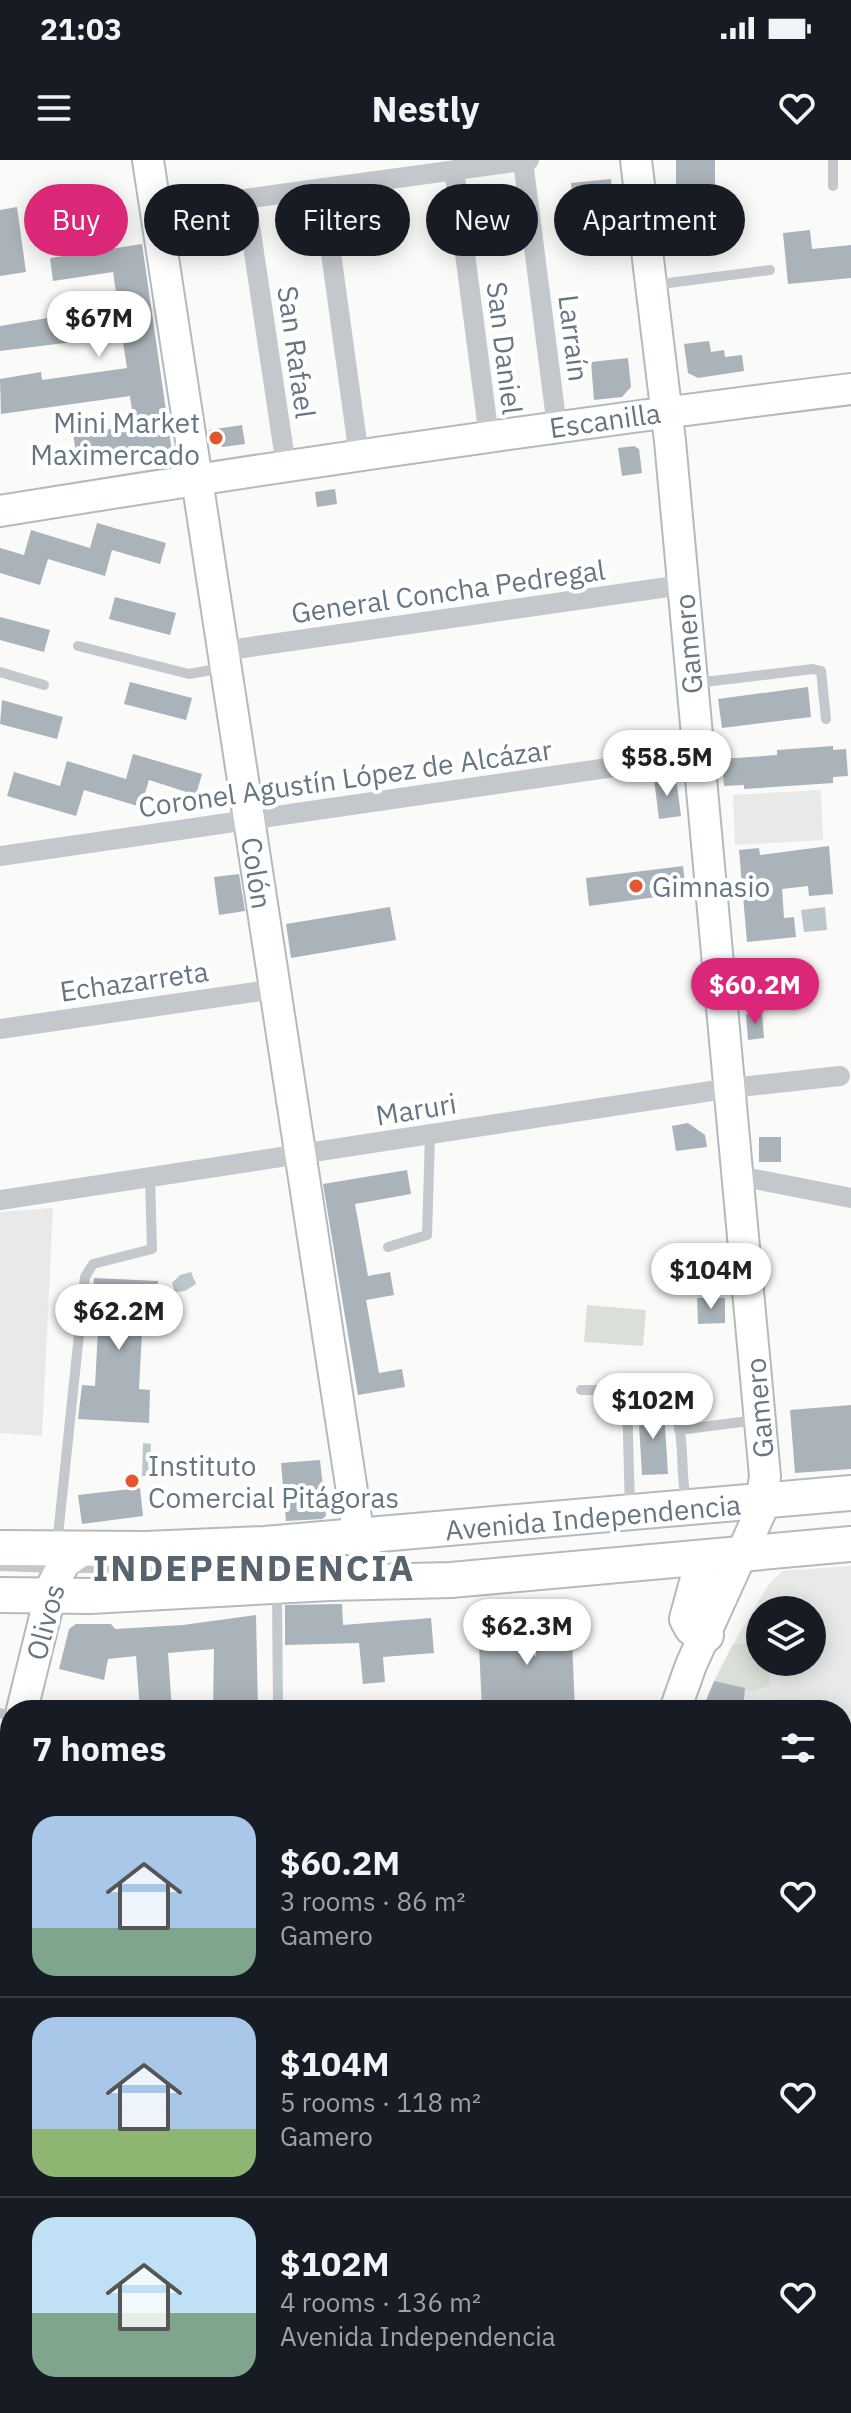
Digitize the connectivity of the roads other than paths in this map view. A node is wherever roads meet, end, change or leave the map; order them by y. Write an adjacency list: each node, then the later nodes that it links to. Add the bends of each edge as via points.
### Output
1 (148, 160): 7 (street, Colón)
2 (529, 160): 5 (street)
3 (636, 160): 14 (street, Gamero)
4 (833, 160): 9 (lane)
5 (523, 161): 6 (street); 19 (street, Larraín)
6 (454, 170): 8 (street); 20 (street, San Daniel)
7 (152, 184)
8 (351, 184)
9 (833, 186)
10 (163, 256): 23 (street, Colón)
11 (255, 256): 22 (street, San Rafael)
12 (331, 256): 21 (street)
13 (770, 270): 14 (lane)
14 (650, 285): 15 (street, Gamero)
15 (661, 367): 17 (street, Gamero); 18 (street, via 650,396)
16 (851, 389): 17 (street, Escanilla)
17 (666, 411): 18 (street, Escanilla); 25 (street, Gamero)
18 (628, 417): 19 (street, Escanilla)
19 (557, 427): 20 (street, Escanilla)
20 (489, 437): 21 (street, Escanilla)
21 (359, 456): 22 (street, Escanilla)
22 (286, 466): 23 (street, Escanilla)
23 (196, 479): 24 (street, Escanilla); 27 (street, Colón)
24 (0, 511)
25 (682, 585): 27 (street, General Concha Pedregal); 29 (street, Gamero)
26 (78, 646): 27 (lane, via 189,674)
27 (224, 659): 33 (street, Colón)
28 (0, 672): 30 (lane)
29 (691, 683): 31 (lane, via 821,671); 32 (street, Gamero)
30 (44, 685)
31 (826, 719)
32 (697, 755): 33 (street, Coronel Agustín López de Alcázar); 38 (street, Gamero)
33 (249, 820): 34 (street, Coronel Agustín López de Alcázar); 35 (street, Colón)
34 (0, 856)
35 (275, 989): 36 (street, Echazarreta); 40 (street, Colón)
36 (0, 1029)
37 (840, 1076): 38 (street, Maruri)
38 (731, 1088): 39 (street, Maruri); 41 (street, Gamero)
39 (430, 1135): 40 (street, Maruri); 45 (lane, via 427,1235)
40 (301, 1155): 42 (street, Maruri); 59 (street, Colón)
41 (739, 1176): 43 (street); 48 (street, Gamero)
42 (150, 1178): 44 (street, Maruri); 62 (lane, via 152,1249 93,1264 85,1277)
43 (851, 1198)
44 (0, 1200)
45 (388, 1247)
46 (581, 1390): 47 (lane, via 604,1390)
47 (627, 1399): 49 (lane, via 666,1399 674,1406); 53 (lane)
48 (761, 1420): 49 (lane); 56 (street, Gamero, via 765,1476)
49 (679, 1430): 52 (lane, via 683,1491)
50 (851, 1493): 56 (main road, Avenida Independencia)
51 (851, 1504): 56 (lane)
52 (692, 1516): 53 (main road, Avenida Independencia); 56 (main road, Avenida Independencia); 56 (main road, via 713,1526)
53 (635, 1520): 59 (main road, Avenida Independencia)
54 (587, 1528): 55 (lane)
55 (558, 1531)
56 (752, 1531): 57 (main road, Avenida Independencia); 60 (main road, Avenida Independencia); 68 (street)
57 (851, 1544)
58 (0, 1548): 62 (main road, Avenida Independencia)
59 (362, 1558): 60 (main road, Avenida Independencia, via 494,1577); 62 (main road, Avenida Independencia, via 182,1549); 66 (main road, Avenida Independencia)
60 (696, 1558): 68 (main road, via 699,1575 687,1619)
61 (0, 1566): 62 (lane)
62 (64, 1571): 64 (lane); 66 (main road, Avenida Independencia, via 90,1596); 67 (main road, Avenida Independencia); 69 (street, Olivos)
63 (211, 1577): 65 (lane)
64 (0, 1583)
65 (103, 1584)
66 (277, 1585): 70 (lane)
67 (0, 1595)
68 (706, 1635): 71 (street)
69 (25, 1700)
70 (278, 1700)
71 (679, 1700)

